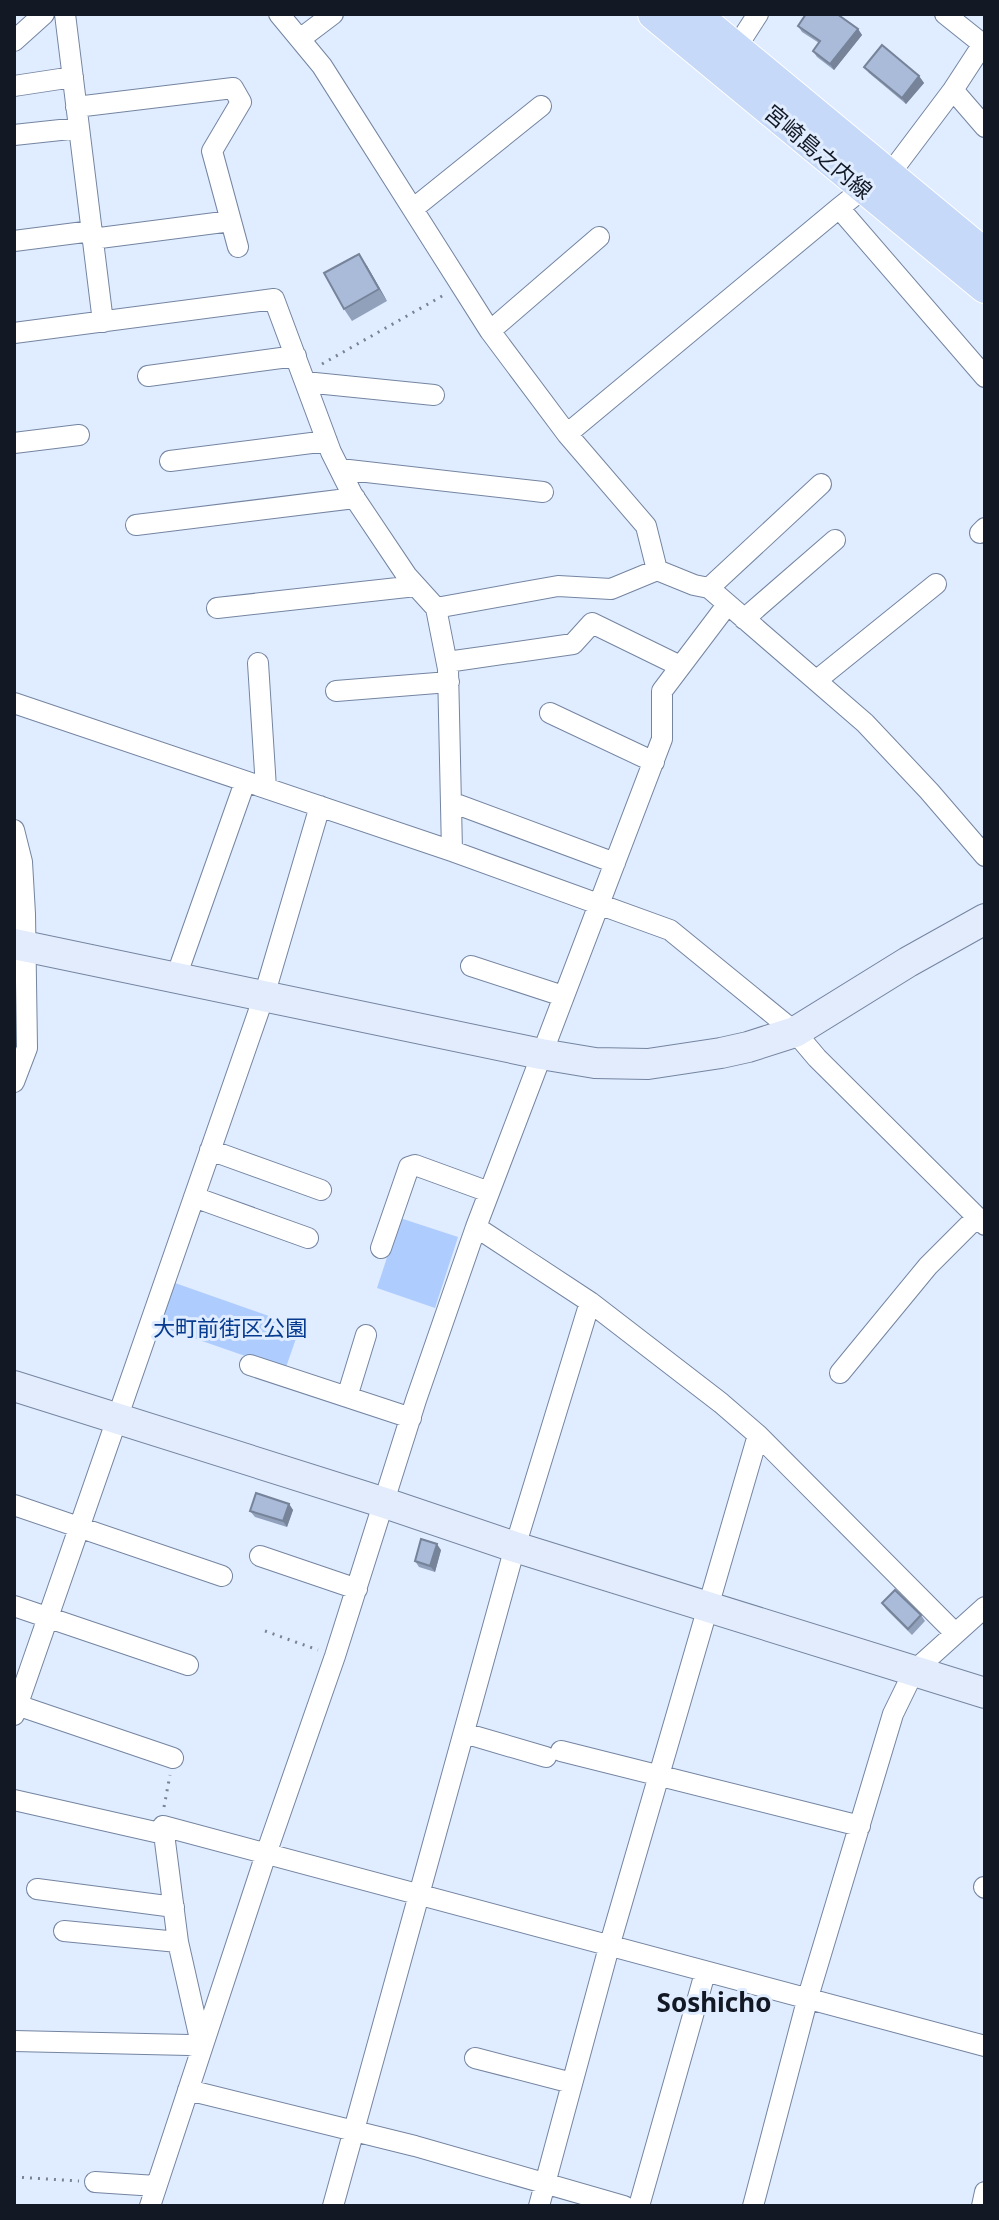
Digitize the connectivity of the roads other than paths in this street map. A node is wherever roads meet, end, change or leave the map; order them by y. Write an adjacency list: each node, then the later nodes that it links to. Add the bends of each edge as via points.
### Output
1 (44, 14): 10 (street)
2 (69, 14): 13 (street)
3 (279, 14): 9 (street)
4 (333, 14): 9 (street)
5 (654, 14): 21 (main road, 宮崎島之内線)
6 (694, 14): 12 (main road, 宮崎島之内線)
7 (758, 14): 12 (street)
8 (945, 14): 11 (street)
9 (300, 39): 22 (street)
10 (14, 41)
11 (984, 45): 15 (street)
12 (736, 48): 21 (main road, 宮崎島之内線)
13 (73, 77): 14 (street); 17 (street)
14 (14, 86)
15 (953, 90): 18 (street); 21 (street)
16 (541, 106): 22 (street)
17 (76, 107): 19 (street); 24 (street, via 233,88 241,102 212,151)
18 (985, 127)
19 (79, 128): 20 (street); 25 (street)
20 (14, 135)
21 (876, 182): 23 (street); 29 (main road, 宮崎島之内線); 30 (main road, 宮崎島之内線)
22 (414, 208): 32 (street)
23 (839, 208): 36 (street); 38 (street)
24 (231, 221): 25 (street); 28 (street)
25 (92, 235): 27 (street); 31 (street)
26 (599, 237): 32 (street)
27 (14, 241)
28 (238, 247)
29 (985, 255)
30 (985, 287)
31 (103, 322): 33 (street); 34 (street, via 274,299)
32 (490, 331): 38 (street)
33 (14, 333)
34 (301, 371): 35 (street); 37 (street); 40 (street)
35 (148, 376)
36 (985, 377)
37 (434, 395)
38 (567, 434): 49 (street, via 646,526)
39 (79, 435): 41 (street)
40 (327, 441): 42 (street); 43 (street)
41 (14, 443)
42 (170, 461)
43 (340, 469): 45 (street); 46 (street)
44 (821, 484): 52 (street)
45 (543, 492)
46 (355, 498): 47 (street); 51 (street)
47 (136, 525)
48 (835, 540): 56 (street)
49 (657, 570): 52 (street); 55 (street, via 611,589 558,586)
50 (936, 584): 60 (street)
51 (416, 586): 54 (street); 55 (street)
52 (709, 588): 53 (street)
53 (727, 605): 56 (street); 58 (street)
54 (217, 608)
55 (436, 608): 59 (street)
56 (744, 619): 60 (street)
57 (258, 663): 66 (street)
58 (680, 666): 59 (street, via 592,623 573,644); 64 (street, via 662,691 662,739)
59 (448, 672): 61 (street); 67 (street)
60 (817, 680): 71 (street, via 865,723)
61 (336, 691)
62 (14, 703): 65 (street)
63 (550, 713): 64 (street)
64 (654, 762): 72 (street)
65 (245, 782): 66 (street); 77 (street)
66 (266, 788): 68 (street)
67 (451, 802): 70 (street); 72 (street)
68 (320, 806): 70 (street); 78 (street)
69 (14, 830): 75 (street, via 22,862)
70 (452, 851): 73 (street)
71 (985, 856)
72 (615, 863): 73 (street)
73 (598, 906): 79 (street); 80 (street, via 670,930)
74 (985, 919): 80 (street)
75 (20, 945): 77 (street); 82 (street, via 27,1048)
76 (471, 966): 79 (street)
77 (176, 977): 78 (street)
78 (264, 996): 81 (street); 83 (street)
79 (563, 996): 81 (street)
80 (795, 1032): 81 (street, via 721,1053 648,1064); 87 (street)
81 (541, 1054): 85 (street)
82 (14, 1082)
83 (210, 1150): 84 (street); 86 (street)
84 (321, 1190)
85 (489, 1192): 88 (street); 90 (street, via 409,1167)
86 (194, 1197): 89 (street); 98 (street)
87 (981, 1221): 94 (street, via 928,1266)
88 (476, 1227): 91 (street); 97 (street)
89 (308, 1238)
90 (381, 1248)
91 (590, 1302): 99 (street); 103 (street)
92 (366, 1335): 96 (street)
93 (250, 1365): 96 (street)
94 (840, 1373)
95 (14, 1386): 98 (street)
96 (347, 1397): 97 (street)
97 (411, 1418): 100 (street)
98 (116, 1420): 100 (street); 102 (street)
99 (758, 1435): 108 (street); 111 (street)
100 (385, 1503): 103 (street); 106 (street)
101 (14, 1505): 102 (street)
102 (79, 1527): 105 (street); 110 (street)
103 (515, 1547): 108 (street); 116 (street)
104 (260, 1556): 106 (street)
105 (222, 1576)
106 (357, 1589): 122 (street)
107 (14, 1606): 110 (street)
108 (706, 1606): 113 (street); 118 (street)
109 (985, 1607): 111 (street)
110 (48, 1618): 112 (street); 115 (street)
111 (955, 1633): 113 (street)
112 (188, 1665)
113 (914, 1671): 114 (street); 120 (street, via 893,1714)
114 (985, 1693)
115 (15, 1708): 117 (street)
116 (464, 1733): 118 (street); 124 (street)
117 (173, 1758)
118 (660, 1776): 120 (street); 128 (street)
119 (14, 1800): 121 (street)
120 (860, 1826): 130 (street)
121 (164, 1830): 122 (street); 125 (street)
122 (266, 1854): 124 (street); 133 (street)
123 (37, 1889): 125 (street)
124 (420, 1893): 128 (street); 137 (street)
125 (174, 1907): 127 (street)
126 (64, 1931): 127 (street)
127 (178, 1942): 133 (street)
128 (609, 1947): 129 (street); 135 (street)
129 (705, 1973): 130 (street); 146 (street)
130 (808, 1997): 132 (street); 147 (street)
131 (14, 2041): 133 (street)
132 (985, 2046)
133 (202, 2048): 136 (street)
134 (475, 2058): 135 (street)
135 (572, 2083): 139 (street)
136 (188, 2090): 137 (street); 140 (street)
137 (355, 2131): 139 (street); 143 (street)
138 (95, 2182): 140 (street)
139 (546, 2183): 144 (street); 145 (street)
140 (156, 2186): 142 (street)
141 (985, 2192): 148 (street)
142 (150, 2206)
143 (333, 2206)
144 (539, 2206)
145 (624, 2206)
146 (639, 2206)
147 (753, 2206)
148 (982, 2206)

